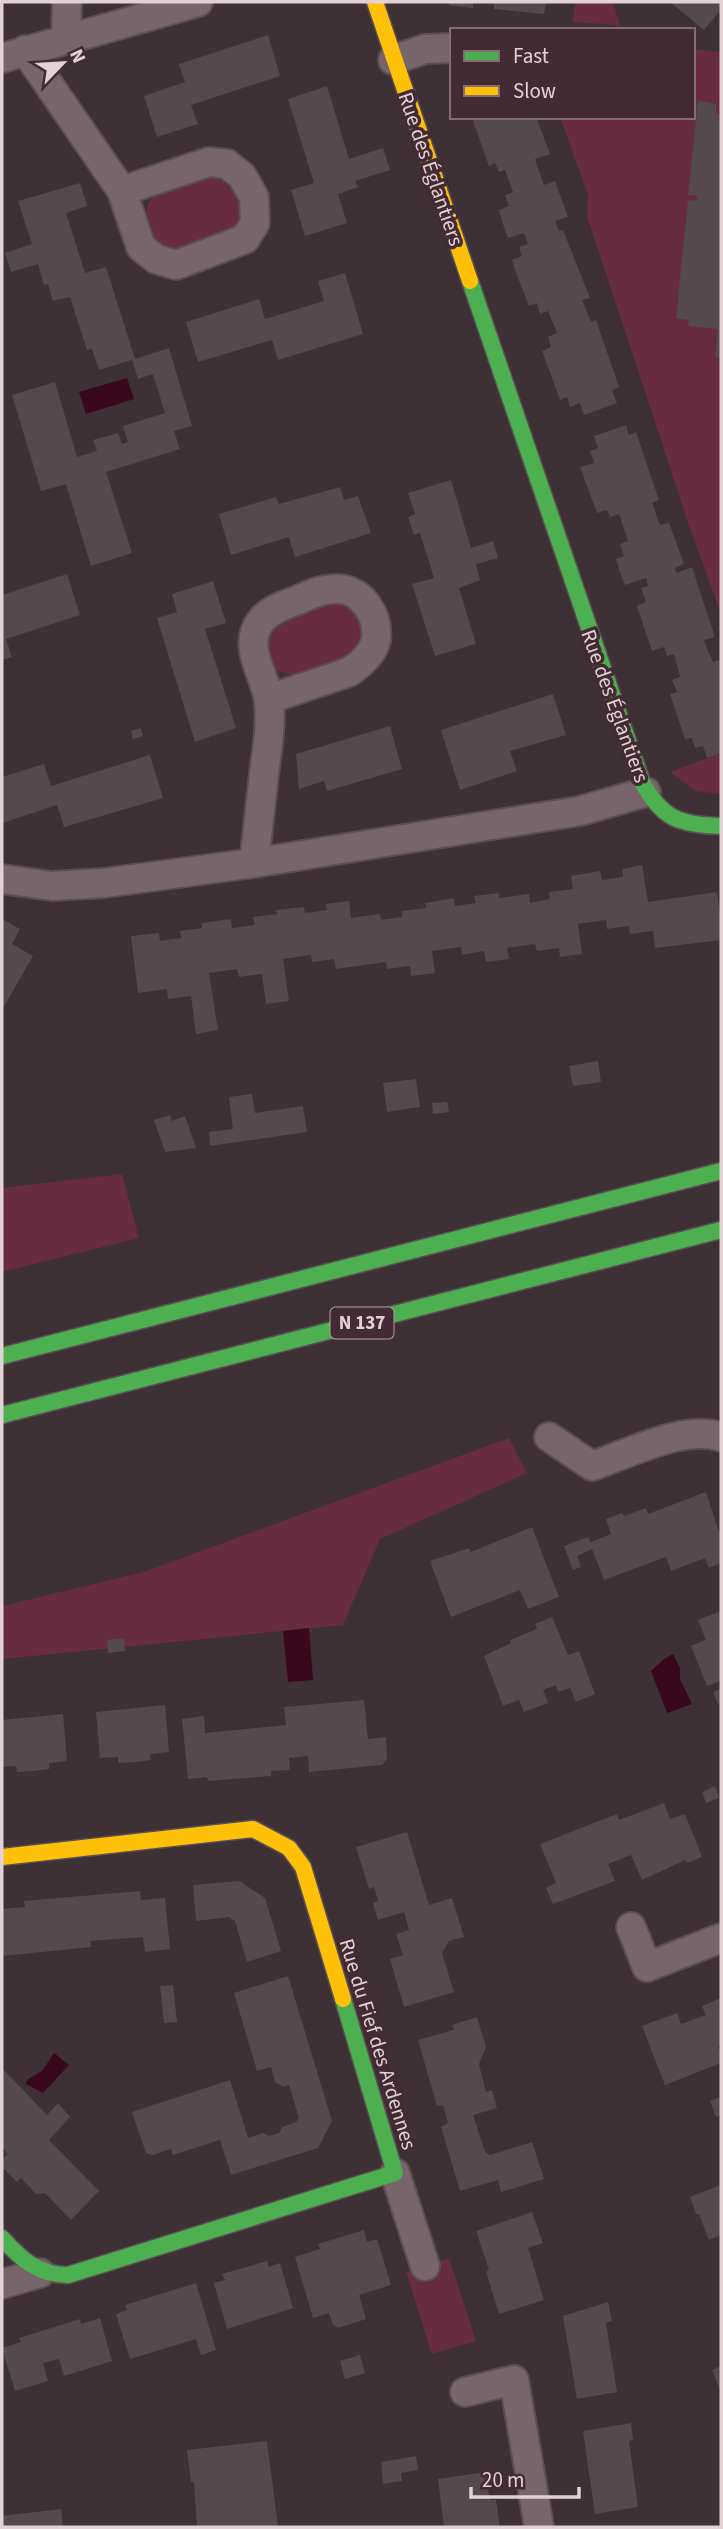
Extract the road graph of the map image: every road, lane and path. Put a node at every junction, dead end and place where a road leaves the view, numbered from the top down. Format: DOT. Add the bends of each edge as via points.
graph roads {
  1 [pos="67,2"];
  2 [pos="198,2"];
  3 [pos="375,2"];
  4 [pos="66,39"];
  5 [pos="450,48"];
  6 [pos="13,54"];
  7 [pos="393,60"];
  8 [pos="122,191"];
  9 [pos="269,699"];
  10 [pos="646,792"];
  11 [pos="721,826"];
  12 [pos="254,863"];
  13 [pos="2,880"];
  14 [pos="721,1171"];
  15 [pos="721,1230"];
  16 [pos="2,1356"];
  17 [pos="2,1415"];
  18 [pos="549,1437"];
  19 [pos="721,1437"];
  20 [pos="2,1857"];
  21 [pos="631,1927"];
  22 [pos="721,1938"];
  23 [pos="395,2173"];
  24 [pos="2,2238"];
  25 [pos="425,2266"];
  26 [pos="40,2273"];
  27 [pos="2,2284"];
  28 [pos="465,2392"];
  29 [pos="540,2527"];
  1 -- 4 [label="street"];
  2 -- 4 [label="street"];
  3 -- 7 [label="main road, Rue des Églantiers"];
  4 -- 6 [label="street"];
  5 -- 7 [label="street"];
  6 -- 8 [label="street"];
  7 -- 10 [label="main road, Rue des Églantiers"];
  8 -- 8 [label="street" via="209,162 227,164 243,176 254,197 256,223 245,239 176,265 156,260 141,247"];
  9 -- 9 [label="street" via="361,664 376,641 366,603 354,593 324,590 275,608 262,620 253,637"];
  9 -- 12 [label="street"];
  10 -- 11 [label="main road" via="673,820"];
  10 -- 12 [label="street, Rue des Églantiers" via="580,811"];
  12 -- 13 [label="street, Rue des Églantiers" via="104,883 52,886"];
  14 -- 16 [label="main road"];
  15 -- 17 [label="main road, N 137"];
  18 -- 19 [label="street" via="592,1466 680,1436 705,1433"];
  20 -- 23 [label="main road, Rue du Fief des Ardennes" via="253,1829 289,1848 303,1867"];
  21 -- 22 [label="street" via="647,1966"];
  23 -- 25 [label="street"];
  23 -- 26 [label="main road, Rue du Fief des Ardennes" via="68,2275"];
  24 -- 26 [label="main road"];
  26 -- 27 [label="street"];
  28 -- 29 [label="street" via="514,2380"];
}
